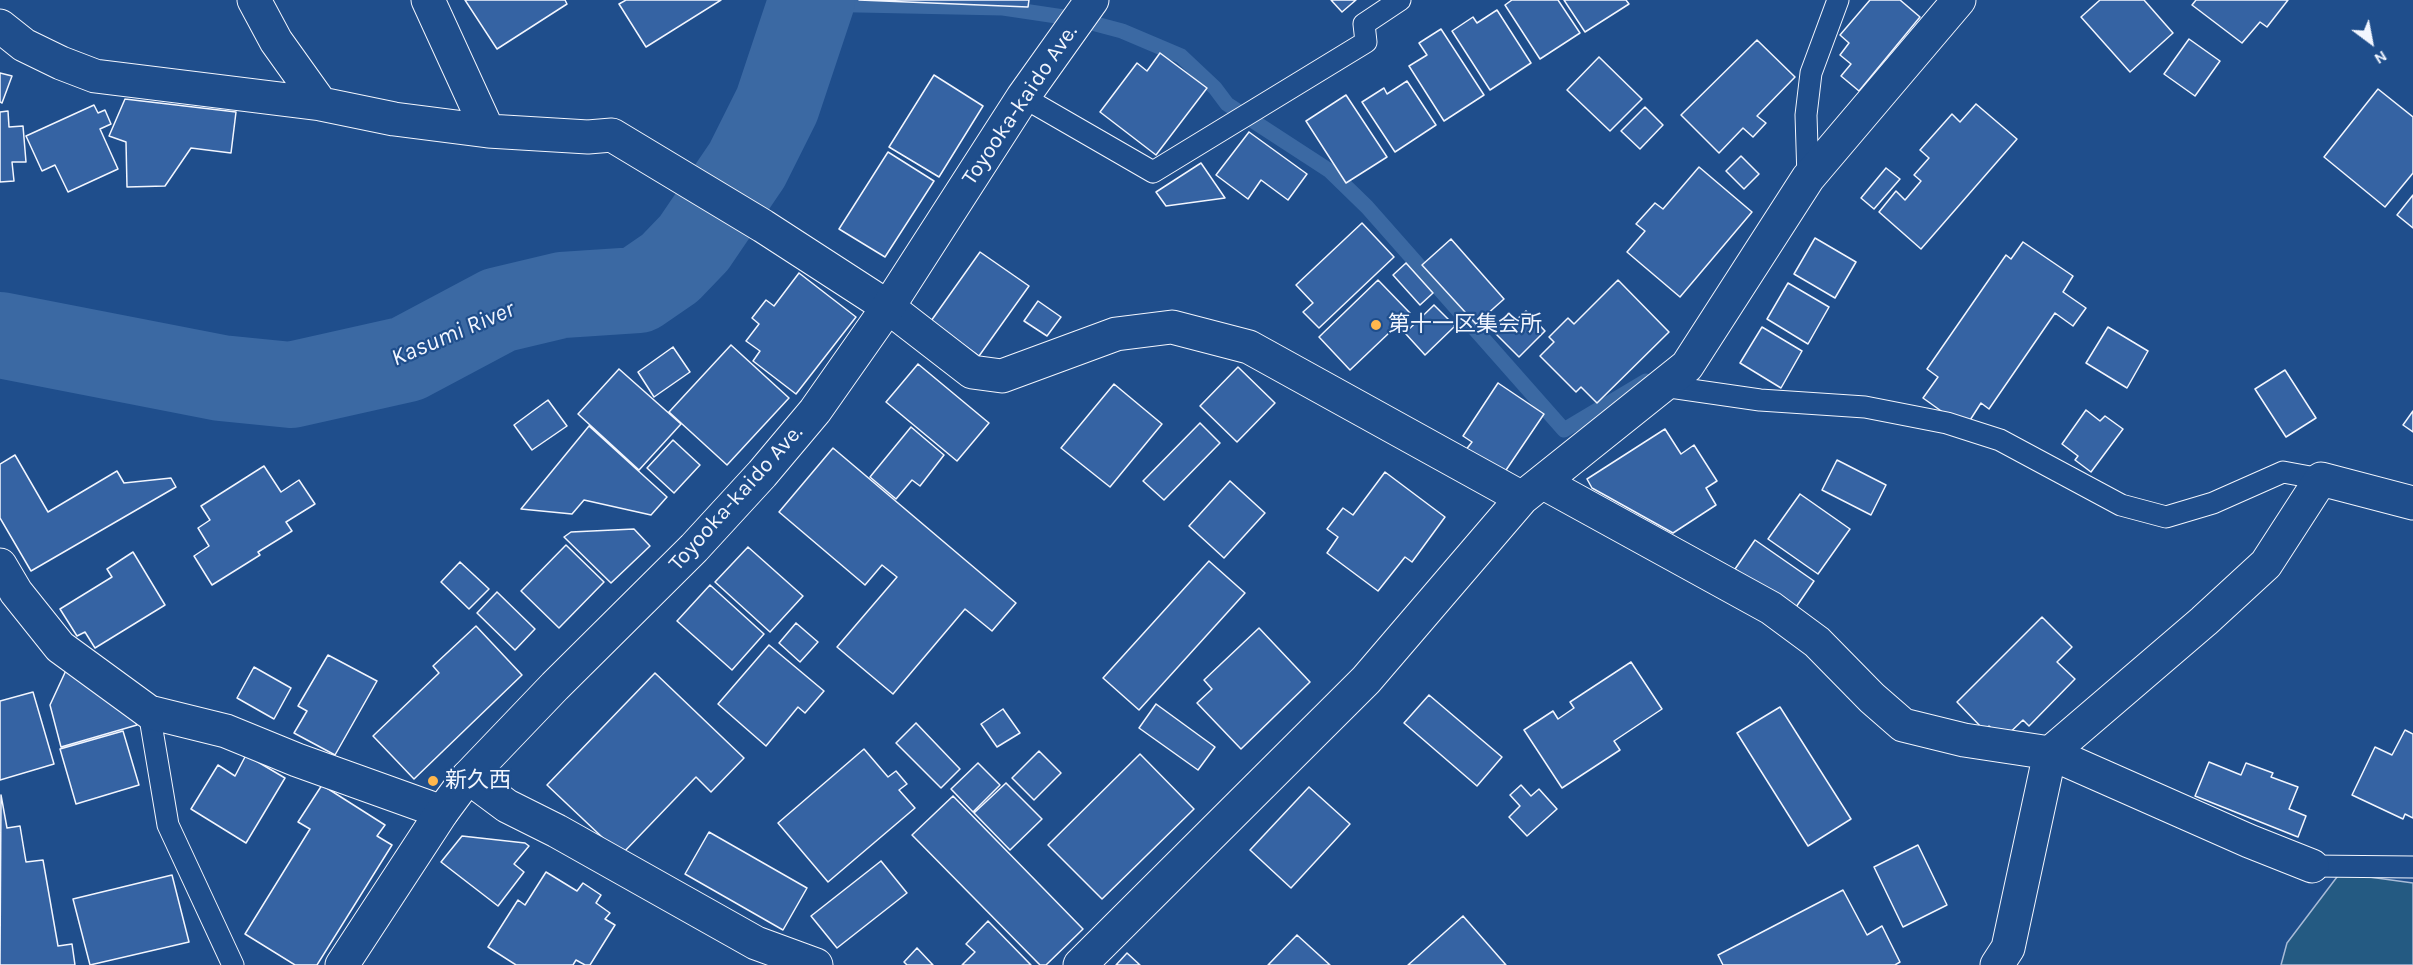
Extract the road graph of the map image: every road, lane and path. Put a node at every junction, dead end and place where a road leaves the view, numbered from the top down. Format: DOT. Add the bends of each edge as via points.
graph roads {
  1 [pos="254,0"];
  2 [pos="428,0"];
  3 [pos="1092,0"];
  4 [pos="1400,0"];
  5 [pos="1838,0"];
  6 [pos="1959,0"];
  7 [pos="0,26"];
  8 [pos="1023,97"];
  9 [pos="321,104"];
  10 [pos="488,131"];
  11 [pos="1808,178"];
  12 [pos="888,307"];
  13 [pos="1663,386"];
  14 [pos="2321,479"];
  15 [pos="1532,490"];
  16 [pos="2413,503"];
  17 [pos="5,584"];
  18 [pos="149,712"];
  19 [pos="2050,753"];
  20 [pos="468,777"];
  21 [pos="442,812"];
  22 [pos="2312,866"];
  23 [pos="2413,867"];
  24 [pos="233,965"];
  25 [pos="342,965"];
  26 [pos="816,965"];
  27 [pos="1080,965"];
  28 [pos="1997,965"];
  1 -- 9 [label="street" via="276,41"];
  2 -- 10 [label="street"];
  3 -- 8 [label="street, Toyooka-kaido Ave."];
  4 -- 8 [label="lane" via="1364,24 1366,42 1153,172"];
  5 -- 11 [label="lane" via="1811,74 1806,115"];
  6 -- 11 [label="street"];
  7 -- 9 [label="street" via="24,45 95,76"];
  8 -- 12 [label="street, Toyooka-kaido Ave."];
  9 -- 10 [label="street" via="394,119"];
  10 -- 12 [label="street" via="612,135"];
  11 -- 13 [label="street" via="1687,366"];
  12 -- 15 [label="street" via="972,372 1002,376 1116,334 1172,327 1249,347"];
  12 -- 20 [label="street, Toyooka-kaido Ave." via="815,411 762,474"];
  13 -- 14 [label="lane" via="1760,400 1865,407 1947,423 2000,440 2121,505 2166,517 2213,503 2283,472"];
  13 -- 15 [label="street"];
  14 -- 16 [label="street"];
  14 -- 19 [label="street" via="2266,564"];
  15 -- 19 [label="street" via="1772,608 1817,642 1903,725 1964,740"];
  15 -- 27 [label="street" via="1366,680"];
  17 -- 18 [label="street" via="60,647"];
  18 -- 21 [label="street" via="226,731"];
  18 -- 24 [label="lane" via="168,825"];
  19 -- 22 [label="street"];
  19 -- 28 [label="street" via="2008,948"];
  20 -- 21 [label="street, Toyooka-kaido Ave."];
  20 -- 26 [label="street" via="507,806 756,943"];
  21 -- 25 [label="street, Toyooka-kaido Ave."];
  22 -- 23 [label="lane"];
}
